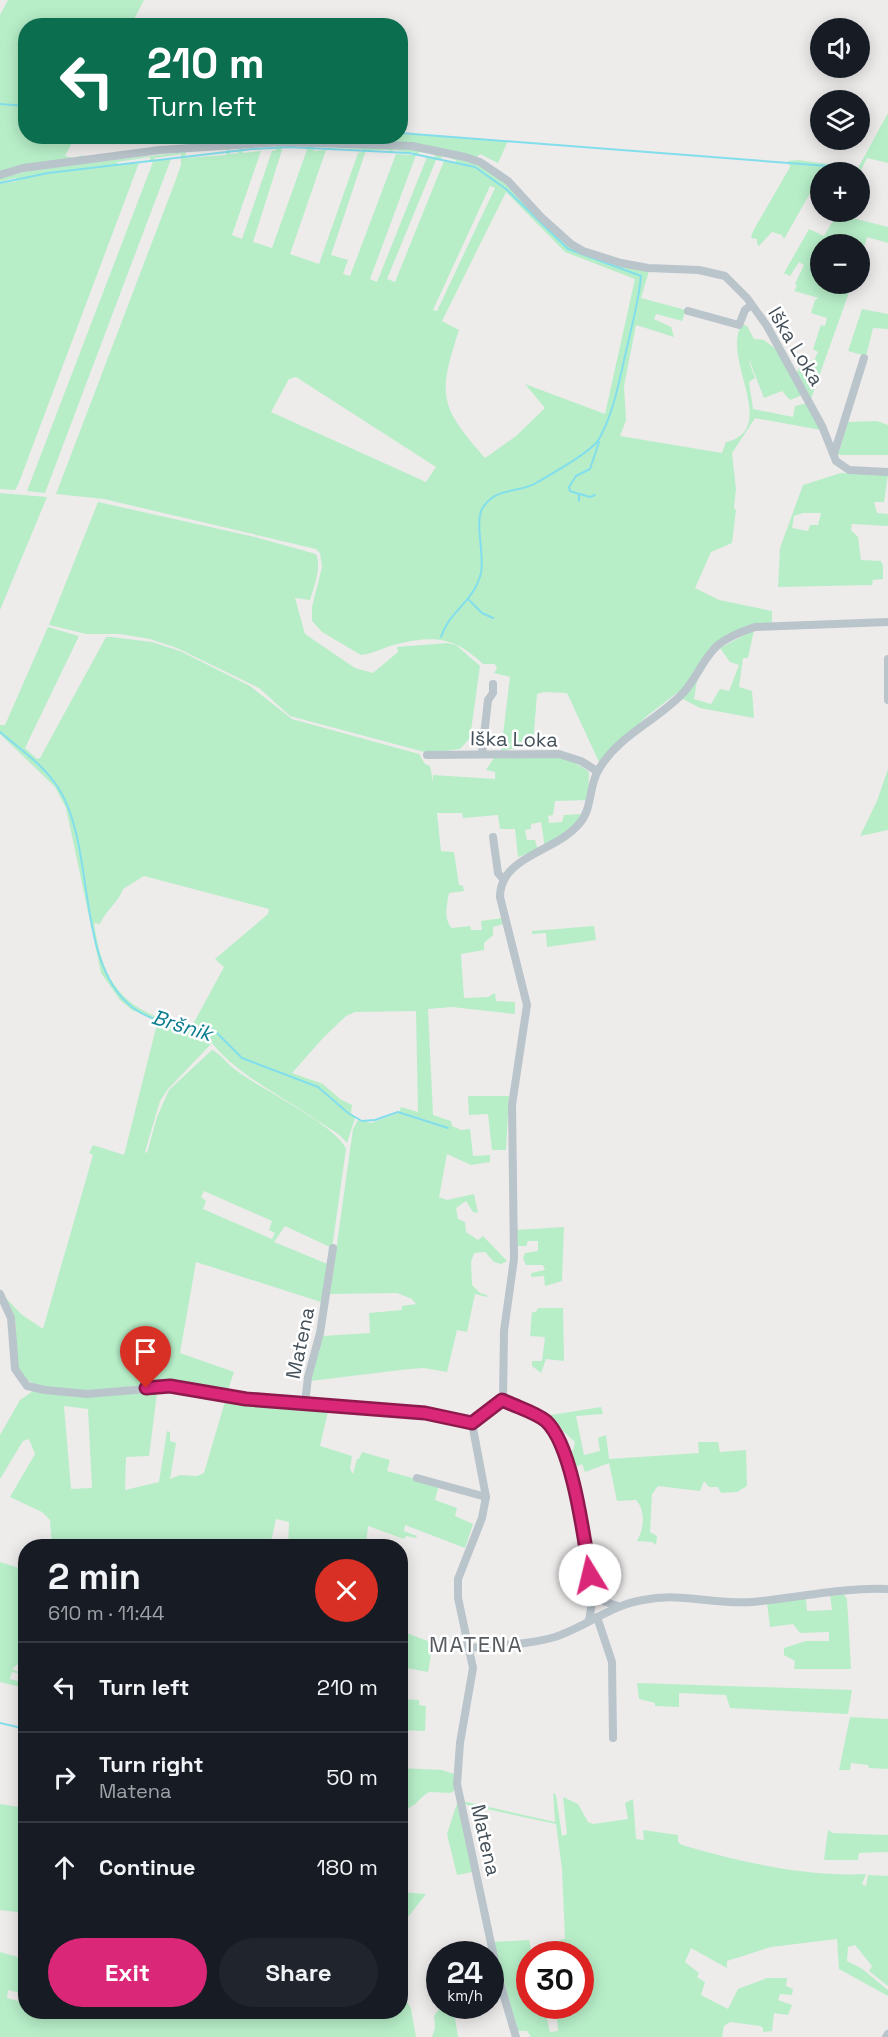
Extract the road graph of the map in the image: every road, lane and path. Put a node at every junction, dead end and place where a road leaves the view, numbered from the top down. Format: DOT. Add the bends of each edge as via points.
graph roads {
  1 [pos="254,144"];
  2 [pos="346,144"];
  3 [pos="0,175"];
  4 [pos="752,304"];
  5 [pos="688,311"];
  6 [pos="864,358"];
  7 [pos="834,454"];
  8 [pos="888,472"];
  9 [pos="888,622"];
  10 [pos="888,659"];
  11 [pos="493,684"];
  12 [pos="888,700"];
  13 [pos="482,754"];
  14 [pos="427,755"];
  15 [pos="597,771"];
  16 [pos="494,837"];
  17 [pos="503,879"];
  18 [pos="333,1248"];
  19 [pos="0,1294"];
  20 [pos="502,1400"];
  21 [pos="305,1404"];
  22 [pos="472,1423"];
  23 [pos="417,1478"];
  24 [pos="486,1497"];
  25 [pos="888,1589"];
  26 [pos="593,1598"];
  27 [pos="618,1606"];
  28 [pos="593,1618"];
  29 [pos="469,1648"];
  30 [pos="613,1738"];
  31 [pos="516,2037"];
  1 -- 3 [label="street, Iška Loka" via="132,153 23,168"];
  2 -- 4 [label="street, Iška Loka" via="412,146 480,162 508,181 571,244 597,257 648,268 716,273 725,276"];
  4 -- 5 [label="street" via="739,325"];
  4 -- 7 [label="street, Iška Loka" via="807,398"];
  6 -- 7 [label="street"];
  7 -- 8 [label="street, Iška Loka" via="836,461 849,470"];
  9 -- 15 [label="street" via="774,625 742,631 718,645 684,693 636,729"];
  10 -- 12 [label="street"];
  11 -- 13 [label="street"];
  13 -- 14 [label="street, Iška Loka"];
  13 -- 15 [label="street, Iška Loka" via="559,754"];
  15 -- 17 [label="street" via="581,823 562,841 519,862"];
  16 -- 17 [label="street" via="498,873"];
  17 -- 20 [label="street" via="500,897 527,1005 512,1104 514,1259 504,1331"];
  18 -- 21 [label="street, Matena"];
  19 -- 21 [label="street" via="11,1318 15,1369 27,1386 87,1394 170,1386"];
  20 -- 22 [label="street"];
  20 -- 26 [label="street" via="545,1421 560,1448 574,1482"];
  21 -- 22 [label="street, Matena" via="425,1413"];
  22 -- 24 [label="street, Matena"];
  23 -- 24 [label="street"];
  24 -- 29 [label="street, Matena" via="458,1580"];
  25 -- 27 [label="street" via="848,1589 729,1603 668,1596"];
  26 -- 27 [label="street"];
  26 -- 28 [label="street"];
  27 -- 28 [label="street"];
  28 -- 29 [label="street" via="536,1641"];
  28 -- 30 [label="street" via="612,1662"];
  29 -- 31 [label="street, Matena" via="471,1687 459,1752 459,1797 498,1976"];
}
